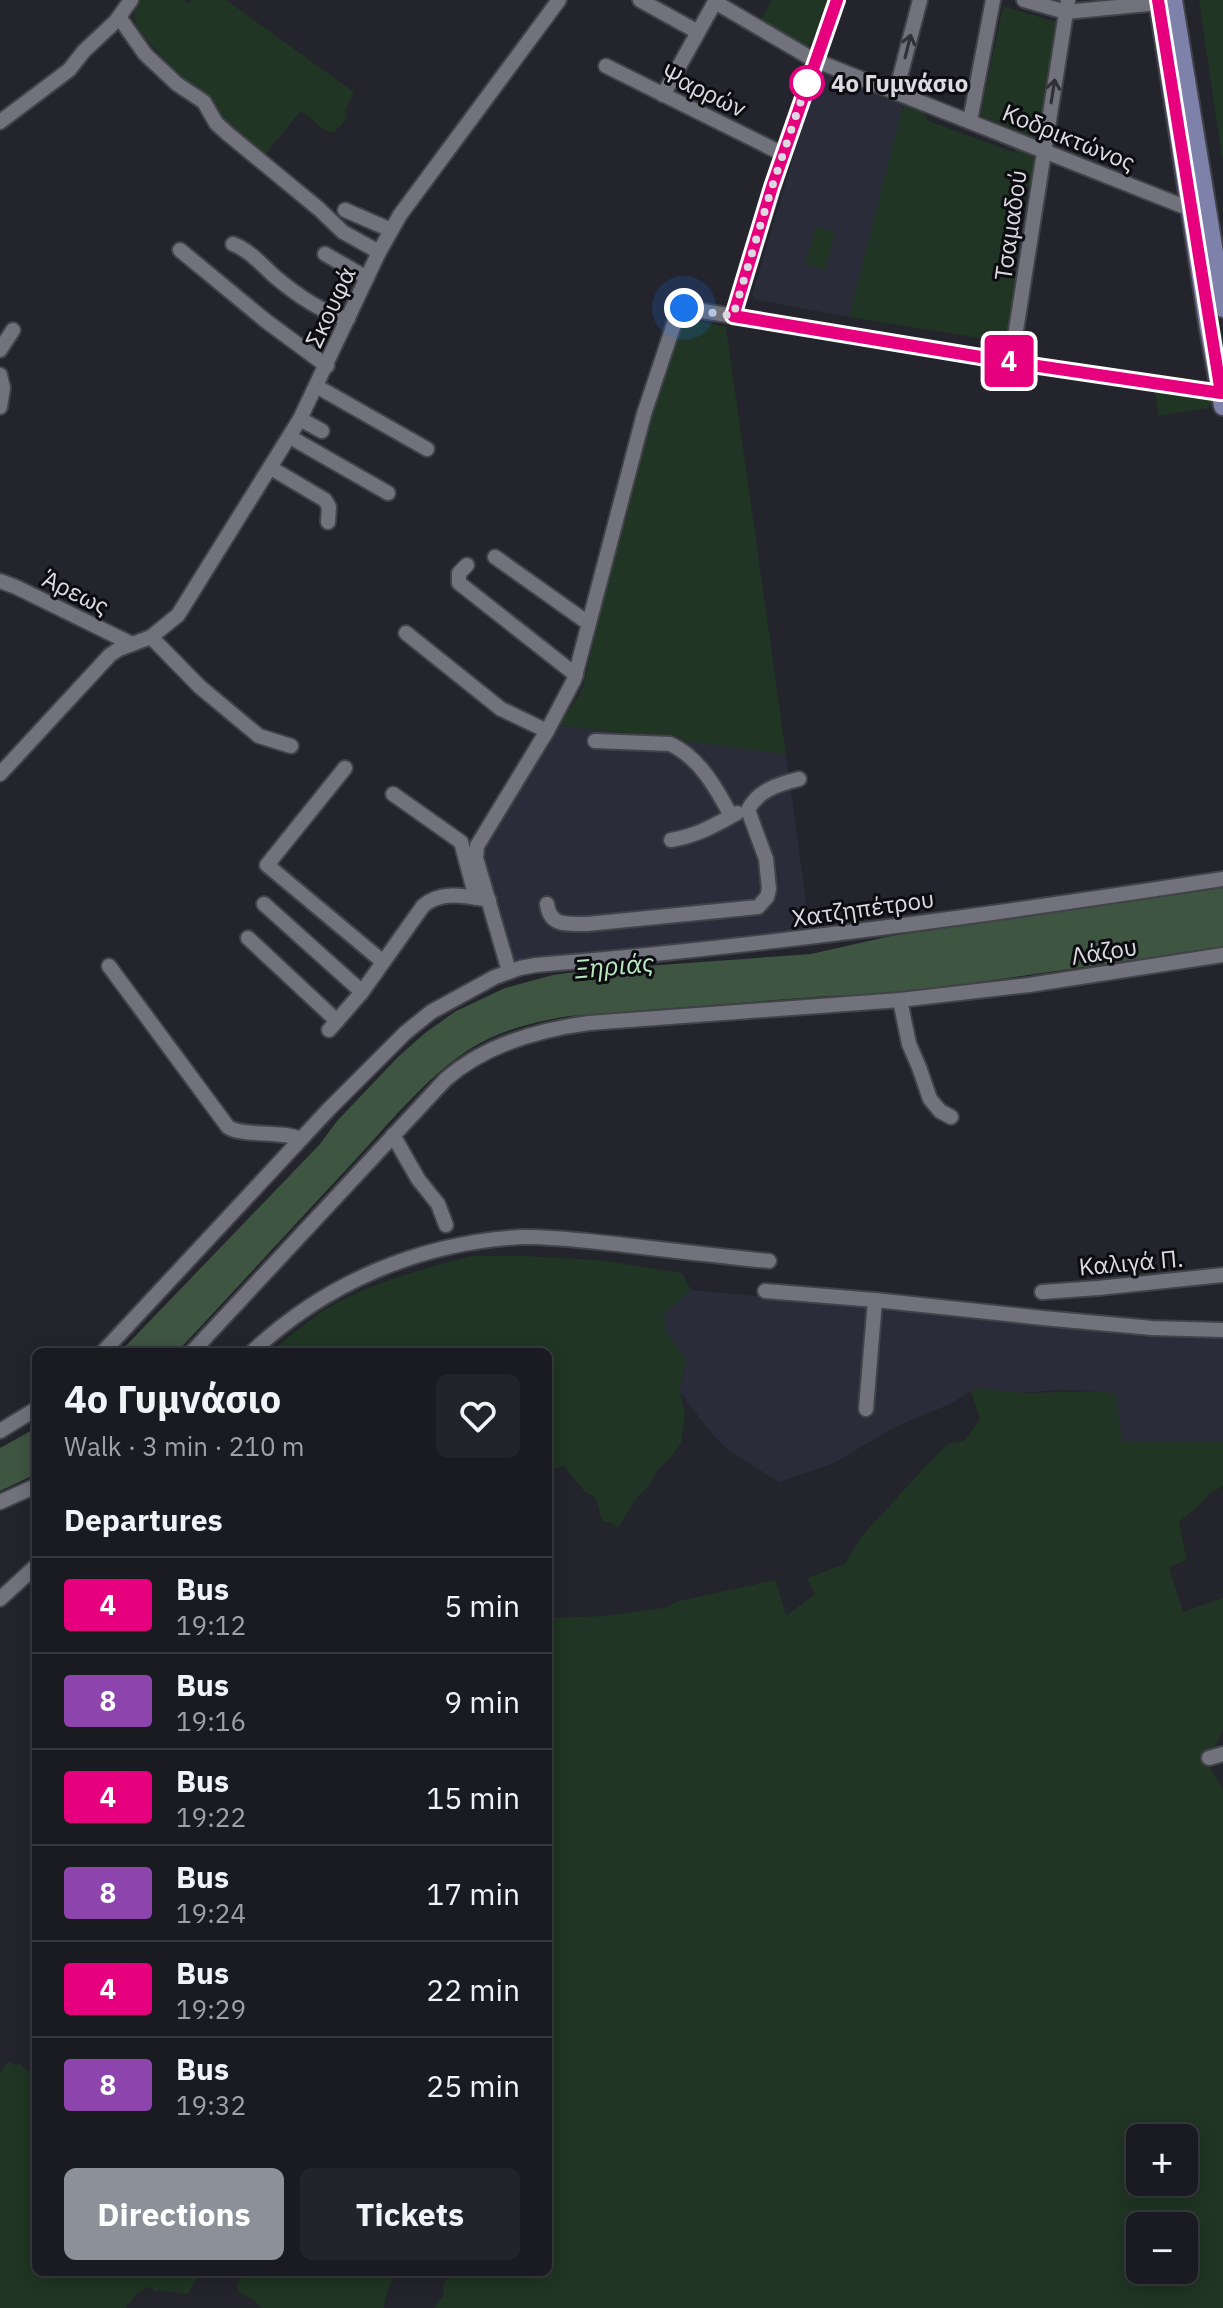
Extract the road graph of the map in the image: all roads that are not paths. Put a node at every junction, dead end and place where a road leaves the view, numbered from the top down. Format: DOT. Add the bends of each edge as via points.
graph roads {
  1 [pos="131,0"];
  2 [pos="559,0"];
  3 [pos="640,0"];
  4 [pos="837,0"];
  5 [pos="920,0"];
  6 [pos="993,0"];
  7 [pos="1024,0"];
  8 [pos="715,1"];
  9 [pos="1163,1"];
  10 [pos="1067,6"];
  11 [pos="119,17"];
  12 [pos="698,32"];
  13 [pos="814,60"];
  14 [pos="606,66"];
  15 [pos="896,92"];
  16 [pos="663,95"];
  17 [pos="970,121"];
  18 [pos="0,122"];
  19 [pos="1043,150"];
  20 [pos="783,154"];
  21 [pos="1190,209"];
  22 [pos="345,210"];
  23 [pos="391,230"];
  24 [pos="233,244"];
  25 [pos="180,250"];
  26 [pos="379,252"];
  27 [pos="325,254"];
  28 [pos="367,278"];
  29 [pos="1223,308"];
  30 [pos="348,319"];
  31 [pos="13,330"];
  32 [pos="0,350"];
  33 [pos="1011,362"];
  34 [pos="327,366"];
  35 [pos="0,375"];
  36 [pos="316,386"];
  37 [pos="1223,406"];
  38 [pos="0,407"];
  39 [pos="300,419"];
  40 [pos="322,431"];
  41 [pos="290,437"];
  42 [pos="427,449"];
  43 [pos="271,468"];
  44 [pos="388,493"];
  45 [pos="328,522"];
  46 [pos="495,557"];
  47 [pos="467,565"];
  48 [pos="0,581"];
  49 [pos="588,623"];
  50 [pos="406,633"];
  51 [pos="151,637"];
  52 [pos="132,644"];
  53 [pos="576,675"];
  54 [pos="547,731"];
  55 [pos="595,741"];
  56 [pos="291,746"];
  57 [pos="345,768"];
  58 [pos="0,774"];
  59 [pos="799,779"];
  60 [pos="393,794"];
  61 [pos="749,806"];
  62 [pos="731,816"];
  63 [pos="671,840"];
  64 [pos="1223,879"];
  65 [pos="482,899"];
  66 [pos="264,904"];
  67 [pos="547,904"];
  68 [pos="248,938"];
  69 [pos="1223,955"];
  70 [pos="382,961"];
  71 [pos="109,966"];
  72 [pos="509,971"];
  73 [pos="362,992"];
  74 [pos="900,1000"];
  75 [pos="951,1117"];
  76 [pos="393,1135"];
  77 [pos="301,1139"];
  78 [pos="446,1225"];
  79 [pos="769,1261"];
  80 [pos="1223,1275"];
  81 [pos="765,1291"];
  82 [pos="1042,1292"];
  83 [pos="875,1300"];
  84 [pos="1223,1330"];
  85 [pos="107,1348"];
  86 [pos="196,1348"];
  87 [pos="256,1348"];
  88 [pos="866,1409"];
  89 [pos="32,1411"];
  90 [pos="0,1431"];
  91 [pos="32,1488"];
  92 [pos="0,1502"];
  93 [pos="32,1570"];
  94 [pos="0,1599"];
  1 -- 11 [label="street"];
  2 -- 23 [label="street, Σκουφά"];
  3 -- 12 [label="street"];
  4 -- 13 [label="street"];
  15 -- 5 [label="street, one-way"];
  6 -- 17 [label="street"];
  7 -- 10 [label="street"];
  8 -- 12 [label="street"];
  8 -- 13 [label="street, Κοδρικτώνος"];
  9 -- 10 [label="street"];
  9 -- 21 [label="main road"];
  9 -- 29 [label="main road"];
  19 -- 10 [label="street, Τσαμαδού, one-way"];
  11 -- 18 [label="street" via="69,70"];
  11 -- 26 [label="street" via="145,54 204,102 222,129 343,232"];
  12 -- 16 [label="street"];
  13 -- 15 [label="street, Κοδρικτώνος"];
  13 -- 20 [label="street"];
  14 -- 16 [label="street, Ψαρρών"];
  15 -- 17 [label="street, Κοδρικτώνος"];
  16 -- 20 [label="street, Ψαρρών"];
  17 -- 19 [label="street, Κοδρικτώνος"];
  19 -- 21 [label="street, Κοδρικτώνος"];
  19 -- 33 [label="street, Τσαμαδού"];
  20 -- 49 [label="street" via="733,316 688,308 678,312 644,414"];
  21 -- 37 [label="main road"];
  22 -- 23 [label="street"];
  23 -- 26 [label="street, Σκουφά"];
  24 -- 30 [label="street" via="318,308"];
  25 -- 34 [label="street"];
  26 -- 28 [label="street, Σκουφά"];
  27 -- 28 [label="street"];
  28 -- 30 [label="street, Σκουφά"];
  30 -- 34 [label="street, Σκουφά"];
  31 -- 32 [label="street"];
  34 -- 36 [label="street, Σκουφά"];
  35 -- 38 [label="street"];
  36 -- 39 [label="street, Σκουφά"];
  36 -- 42 [label="street"];
  39 -- 40 [label="street"];
  39 -- 41 [label="street, Σκουφά"];
  41 -- 43 [label="street, Σκουφά"];
  41 -- 44 [label="street"];
  43 -- 45 [label="street" via="325,500"];
  43 -- 51 [label="street, Σκουφά" via="178,615"];
  46 -- 49 [label="street"];
  47 -- 53 [label="street" via="459,573 459,583"];
  48 -- 52 [label="street, Άρεως"];
  49 -- 53 [label="street"];
  50 -- 54 [label="street" via="501,709"];
  51 -- 52 [label="street"];
  51 -- 56 [label="street" via="255,733"];
  52 -- 58 [label="street" via="100,664"];
  53 -- 54 [label="street"];
  54 -- 65 [label="street" via="477,846"];
  55 -- 62 [label="street" via="681,749 718,791"];
  57 -- 70 [label="street" via="267,865"];
  59 -- 61 [label="street" via="775,785"];
  60 -- 65 [label="street" via="461,842"];
  61 -- 62 [label="street"];
  61 -- 67 [label="street" via="767,868 767,897 758,907 587,924 554,921"];
  62 -- 63 [label="street" via="707,831"];
  64 -- 72 [label="street, Χατζηπέτρου" via="822,936"];
  65 -- 70 [label="street" via="431,899"];
  65 -- 72 [label="street"];
  66 -- 73 [label="street"];
  68 -- 73 [label="street" via="333,1025"];
  69 -- 74 [label="street, Λάζου"];
  70 -- 73 [label="street"];
  71 -- 77 [label="street" via="228,1127"];
  72 -- 77 [label="street, Χατζηπέτρου" via="417,1023"];
  74 -- 75 [label="street" via="909,1044 930,1099"];
  74 -- 76 [label="street, Λάζου" via="552,1029 470,1061"];
  76 -- 78 [label="street"];
  76 -- 86 [label="street, Λάζου"];
  77 -- 85 [label="street, Χατζηπέτρου"];
  79 -- 87 [label="street" via="567,1239 522,1237 454,1246 395,1262 328,1293"];
  80 -- 82 [label="street, Καλιγά Π."];
  81 -- 83 [label="street"];
  83 -- 84 [label="street" via="1152,1328"];
  83 -- 88 [label="street"];
  89 -- 90 [label="street"];
  91 -- 92 [label="street"];
  93 -- 94 [label="street"];
}
